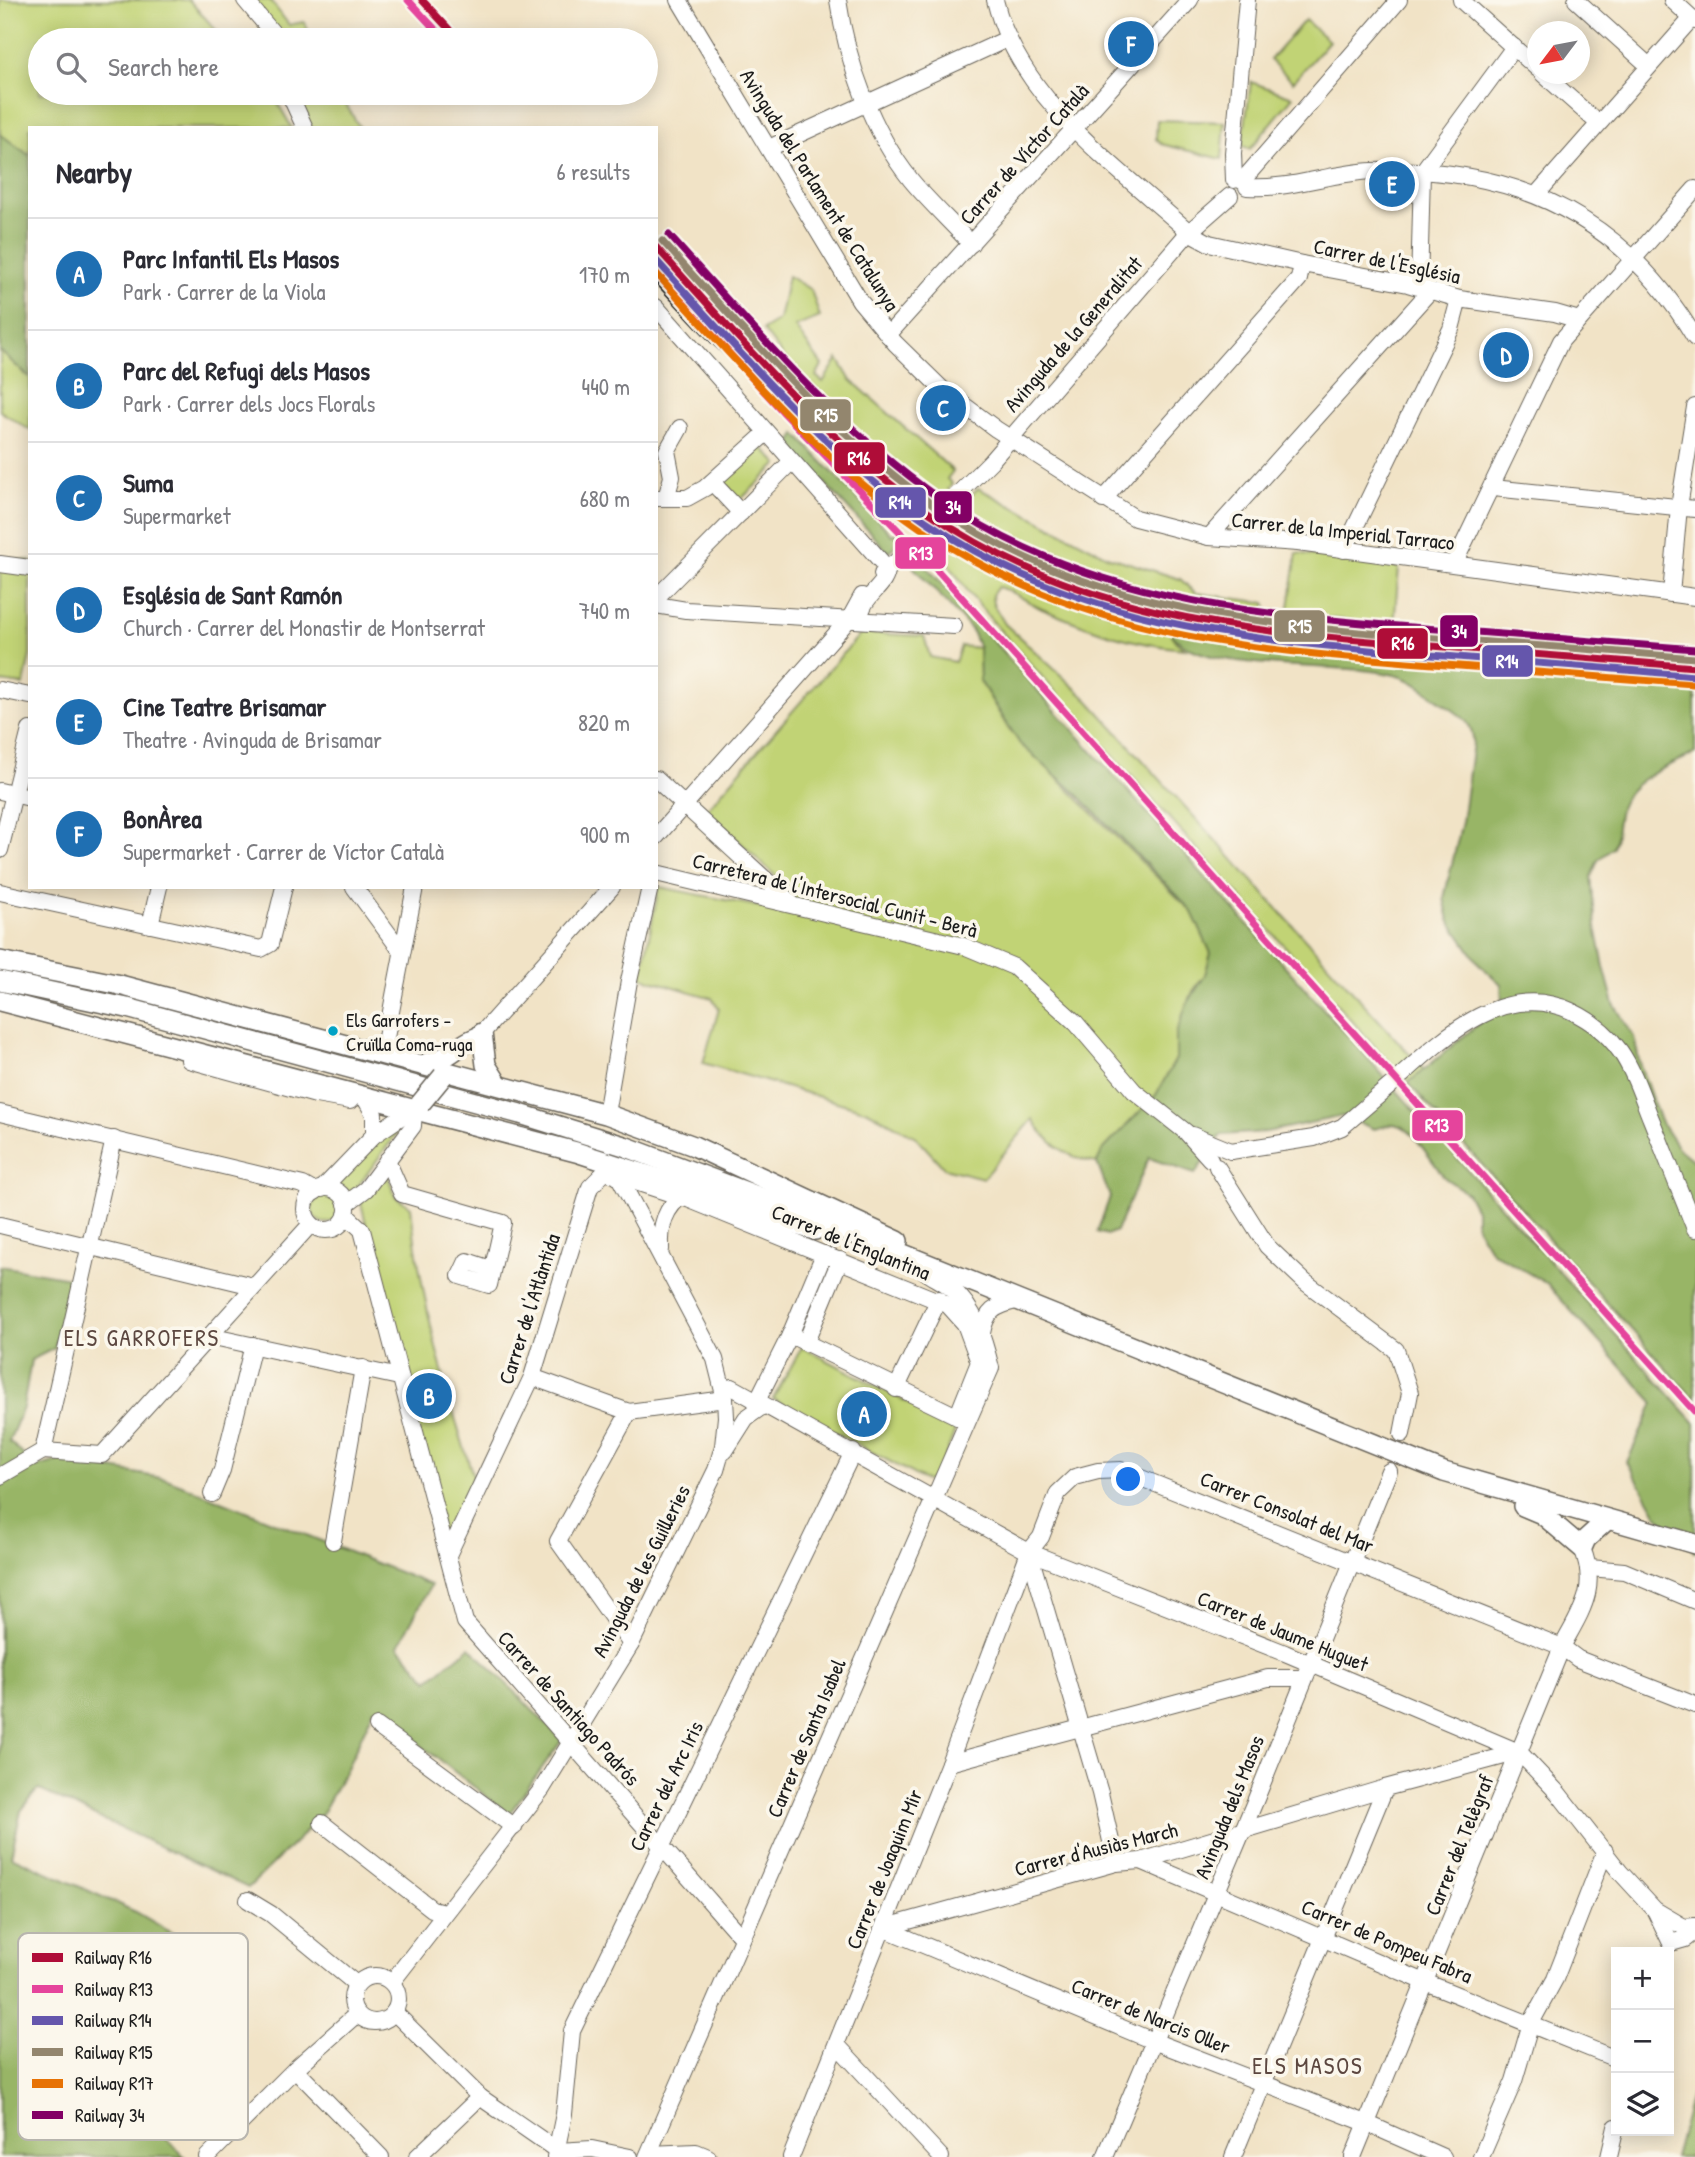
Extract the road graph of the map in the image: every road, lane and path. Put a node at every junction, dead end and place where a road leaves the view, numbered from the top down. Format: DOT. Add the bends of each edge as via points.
graph roads {
  1 [pos="244,0"];
  2 [pos="679,0"];
  3 [pos="838,0"];
  4 [pos="995,0"];
  5 [pos="1190,0"];
  6 [pos="1247,0"];
  7 [pos="1399,0"];
  8 [pos="1461,0"];
  9 [pos="1576,0"];
  10 [pos="1672,0"];
  11 [pos="1693,20"];
  12 [pos="268,28"];
  13 [pos="1007,39"];
  14 [pos="1514,47"];
  15 [pos="1527,59"];
  16 [pos="1648,65"];
  17 [pos="1554,84"];
  18 [pos="867,104"];
  19 [pos="294,105"];
  20 [pos="1598,124"];
  21 [pos="303,126"];
  22 [pos="1075,128"];
  23 [pos="769,148"];
  24 [pos="1422,172"];
  25 [pos="1241,182"];
  26 [pos="1695,190"];
  27 [pos="1537,194"];
  28 [pos="1189,232"];
  29 [pos="971,243"];
  30 [pos="1634,259"];
  31 [pos="1302,264"];
  32 [pos="1425,289"];
  33 [pos="1459,299"];
  34 [pos="658,309"];
  35 [pos="1579,320"];
  36 [pos="888,335"];
  37 [pos="1695,338"];
  38 [pos="1695,407"];
  39 [pos="680,428"];
  40 [pos="766,433"];
  41 [pos="1011,437"];
  42 [pos="662,451"];
  43 [pos="791,462"];
  44 [pos="672,477"];
  45 [pos="712,482"];
  46 [pos="1493,488"];
  47 [pos="661,498"];
  48 [pos="687,498"];
  49 [pos="1103,500"];
  50 [pos="950,502"];
  51 [pos="1687,508"];
  52 [pos="741,513"];
  53 [pos="1209,537"];
  54 [pos="1344,550"];
  55 [pos="0,564"];
  56 [pos="1454,565"];
  57 [pos="28,568"];
  58 [pos="887,568"];
  59 [pos="1671,594"];
  60 [pos="658,596"];
  61 [pos="1695,597"];
  62 [pos="658,606"];
  63 [pos="856,614"];
  64 [pos="954,626"];
  65 [pos="0,690"];
  66 [pos="28,696"];
  67 [pos="28,735"];
  68 [pos="658,781"];
  69 [pos="7,792"];
  70 [pos="28,797"];
  71 [pos="684,806"];
  72 [pos="658,835"];
  73 [pos="0,850"];
  74 [pos="748,866"];
  75 [pos="658,873"];
  76 [pos="159,889"];
  77 [pos="284,889"];
  78 [pos="356,889"];
  79 [pos="415,889"];
  80 [pos="610,889"];
  81 [pos="650,889"];
  82 [pos="0,892"];
  83 [pos="753,896"];
  84 [pos="797,907"];
  85 [pos="150,925"];
  86 [pos="402,952"];
  87 [pos="0,961"];
  88 [pos="0,981"];
  89 [pos="0,1001"];
  90 [pos="0,1010"];
  91 [pos="480,1035"];
  92 [pos="383,1053"];
  93 [pos="421,1064"];
  94 [pos="446,1073"];
  95 [pos="498,1084"];
  96 [pos="367,1100"];
  97 [pos="417,1106"];
  98 [pos="0,1112"];
  99 [pos="606,1114"];
  100 [pos="374,1135"];
  101 [pos="114,1139"];
  102 [pos="576,1153"];
  103 [pos="1220,1158"];
  104 [pos="387,1160"];
  105 [pos="610,1170"];
  106 [pos="590,1187"];
  107 [pos="318,1190"];
  108 [pos="685,1194"];
  109 [pos="346,1210"];
  110 [pos="0,1224"];
  111 [pos="311,1224"];
  112 [pos="1695,1229"];
  113 [pos="840,1231"];
  114 [pos="92,1245"];
  115 [pos="661,1252"];
  116 [pos="824,1254"];
  117 [pos="840,1260"];
  118 [pos="923,1263"];
  119 [pos="491,1269"];
  120 [pos="253,1286"];
  121 [pos="939,1299"];
  122 [pos="1016,1301"];
  123 [pos="982,1333"];
  124 [pos="790,1335"];
  125 [pos="209,1336"];
  126 [pos="806,1342"];
  127 [pos="253,1345"];
  128 [pos="363,1368"];
  129 [pos="399,1377"];
  130 [pos="532,1377"];
  131 [pos="765,1382"];
  132 [pos="896,1389"];
  133 [pos="726,1392"];
  134 [pos="760,1404"];
  135 [pos="629,1412"];
  136 [pos="962,1419"];
  137 [pos="1402,1434"];
  138 [pos="43,1451"];
  139 [pos="853,1452"];
  140 [pos="721,1453"];
  141 [pos="1389,1471"];
  142 [pos="0,1476"];
  143 [pos="1499,1490"];
  144 [pos="212,1494"];
  145 [pos="933,1498"];
  146 [pos="1606,1520"];
  147 [pos="333,1541"];
  148 [pos="1695,1544"];
  149 [pos="1582,1548"];
  150 [pos="1030,1552"];
  151 [pos="448,1555"];
  152 [pos="1352,1562"];
  153 [pos="1590,1568"];
  154 [pos="1042,1595"];
  155 [pos="1013,1596"];
  156 [pos="1695,1601"];
  157 [pos="631,1644"];
  158 [pos="1562,1647"];
  159 [pos="1285,1653"];
  160 [pos="1307,1671"];
  161 [pos="1268,1678"];
  162 [pos="1695,1705"];
  163 [pos="377,1726"];
  164 [pos="1082,1729"];
  165 [pos="569,1742"];
  166 [pos="1519,1752"];
  167 [pos="949,1763"];
  168 [pos="1385,1788"];
  169 [pos="322,1823"];
  170 [pos="514,1826"];
  171 [pos="1242,1833"];
  172 [pos="661,1843"];
  173 [pos="1605,1851"];
  174 [pos="1141,1861"];
  175 [pos="1116,1863"];
  176 [pos="1217,1892"];
  177 [pos="248,1900"];
  178 [pos="1655,1910"];
  179 [pos="444,1912"];
  180 [pos="1695,1926"];
  181 [pos="883,1928"];
  182 [pos="1695,1931"];
  183 [pos="743,1938"];
  184 [pos="1323,1938"];
  185 [pos="1669,1947"];
  186 [pos="1671,1947"];
  187 [pos="392,1982"];
  188 [pos="1425,1982"];
  189 [pos="356,1984"];
  190 [pos="394,2012"];
  191 [pos="357,2014"];
  192 [pos="1531,2023"];
  193 [pos="1153,2041"];
  194 [pos="837,2045"];
  195 [pos="1611,2057"];
  196 [pos="295,2070"];
  197 [pos="1263,2083"];
  198 [pos="480,2096"];
  199 [pos="248,2116"];
  200 [pos="1366,2123"];
  201 [pos="1614,2136"];
  202 [pos="224,2140"];
  203 [pos="559,2155"];
  204 [pos="649,2156"];
  205 [pos="207,2157"];
  206 [pos="381,2157"];
  207 [pos="418,2157"];
  208 [pos="630,2157"];
  209 [pos="708,2157"];
  210 [pos="791,2157"];
  211 [pos="941,2157"];
  212 [pos="1105,2157"];
  213 [pos="1233,2157"];
  214 [pos="1353,2157"];
  215 [pos="1444,2157"];
  216 [pos="1482,2157"];
  217 [pos="1609,2157"];
  1 -- 12 [label="street"];
  2 -- 23 [label="street, Avinguda del Parlament de Catalunya"];
  3 -- 18 [label="street" via="848,51"];
  4 -- 13 [label="street, Carrer de l'Església"];
  5 -- 22 [label="street, Carrer de Víctor Català"];
  6 -- 25 [label="street"];
  7 -- 25 [label="street"];
  8 -- 14 [label="street"];
  9 -- 16 [label="street"];
  10 -- 11 [label="street"];
  11 -- 16 [label="street"];
  13 -- 18 [label="street"];
  13 -- 22 [label="street, Carrer de l'Església" via="1038,89"];
  14 -- 15 [label="street"];
  14 -- 24 [label="street"];
  16 -- 20 [label="street"];
  17 -- 20 [label="street"];
  18 -- 23 [label="street"];
  18 -- 29 [label="street" via="911,180"];
  19 -- 21 [label="street"];
  20 -- 27 [label="street"];
  22 -- 28 [label="street, Carrer de l'Església"];
  22 -- 29 [label="street, Carrer de Víctor Català"];
  23 -- 36 [label="street, Avinguda del Parlament de Catalunya" via="860,301"];
  24 -- 25 [label="street" via="1335,174 1286,187"];
  24 -- 27 [label="street" via="1494,180"];
  24 -- 32 [label="street"];
  25 -- 28 [label="street, Avinguda de la Generalitat" via="1228,186 1230,196"];
  26 -- 30 [label="street"];
  27 -- 30 [label="street" via="1596,228"];
  28 -- 31 [label="street, Carrer de l'Església" via="1209,243"];
  28 -- 41 [label="street, Avinguda de la Generalitat"];
  29 -- 36 [label="street, Carrer de Víctor Català"];
  30 -- 35 [label="street"];
  30 -- 37 [label="street" via="1677,308"];
  31 -- 32 [label="street, Carrer de l'Església"];
  31 -- 49 [label="street" via="1299,279"];
  32 -- 33 [label="street, Carrer de l'Església"];
  32 -- 53 [label="street"];
  33 -- 35 [label="street, Carrer de l'Església"];
  33 -- 54 [label="street" via="1451,328"];
  34 -- 40 [label="street"];
  35 -- 46 [label="street" via="1560,341"];
  36 -- 41 [label="street, Avinguda del Parlament de Catalunya" via="942,389"];
  38 -- 51 [label="street"];
  39 -- 42 [label="street"];
  40 -- 43 [label="street"];
  40 -- 45 [label="street"];
  41 -- 49 [label="street, Carrer de la Imperial Tarraco"];
  41 -- 50 [label="street, Avinguda de la Generalitat"];
  42 -- 44 [label="street"];
  43 -- 52 [label="street"];
  43 -- 58 [label="street"];
  44 -- 47 [label="street"];
  44 -- 48 [label="street"];
  45 -- 48 [label="street"];
  45 -- 52 [label="street"];
  46 -- 51 [label="street"];
  46 -- 56 [label="street"];
  47 -- 48 [label="street"];
  49 -- 53 [label="street, Carrer de la Imperial Tarraco" via="1135,518"];
  51 -- 59 [label="street"];
  52 -- 60 [label="street"];
  53 -- 54 [label="street, Carrer de la Imperial Tarraco"];
  54 -- 56 [label="street, Carrer de la Imperial Tarraco"];
  55 -- 57 [label="street"];
  56 -- 59 [label="street, Carrer de la Imperial Tarraco"];
  58 -- 63 [label="street" via="863,595"];
  58 -- 63 [label="street" via="906,553 904,564"];
  59 -- 61 [label="street, Carrer de la Imperial Tarraco"];
  62 -- 63 [label="street"];
  63 -- 64 [label="street"];
  63 -- 71 [label="street"];
  65 -- 66 [label="street"];
  67 -- 69 [label="street"];
  68 -- 71 [label="street"];
  69 -- 70 [label="street"];
  69 -- 73 [label="street"];
  71 -- 72 [label="street"];
  71 -- 74 [label="street"];
  74 -- 83 [label="street" via="755,881"];
  74 -- 84 [label="street"];
  75 -- 83 [label="street, Carretera de l'Intersocial Cunit - Berà"];
  76 -- 85 [label="street"];
  77 -- 85 [label="street" via="270,944 261,949"];
  78 -- 86 [label="street"];
  79 -- 86 [label="street"];
  80 -- 91 [label="street"];
  81 -- 99 [label="street"];
  82 -- 85 [label="street"];
  83 -- 84 [label="street, Carretera de l'Intersocial Cunit - Berà"];
  84 -- 103 [label="street, Carretera de l'Intersocial Cunit - Berà" via="964,946 1014,967 1076,1023 1134,1091"];
  86 -- 92 [label="street"];
  87 -- 92 [label="main road" via="117,984"];
  88 -- 113 [label="main road" via="127,1008 520,1114 624,1146"];
  89 -- 96 [label="main road"];
  90 -- 96 [label="street" via="316,1095"];
  91 -- 93 [label="main road" via="446,1059"];
  91 -- 94 [label="main road"];
  91 -- 95 [label="main road" via="486,1065"];
  92 -- 93 [label="main road"];
  93 -- 94 [label="main road"];
  94 -- 95 [label="main road"];
  94 -- 97 [label="main road, bridge"];
  95 -- 99 [label="main road"];
  96 -- 97 [label="main road"];
  96 -- 100 [label="street" via="375,1122"];
  97 -- 100 [label="street"];
  97 -- 102 [label="main road"];
  97 -- 104 [label="street" via="413,1126"];
  98 -- 101 [label="street"];
  99 -- 118 [label="main road" via="695,1146 790,1188 916,1250"];
  100 -- 107 [label="street"];
  101 -- 107 [label="street"];
  101 -- 114 [label="street"];
  102 -- 105 [label="main road"];
  102 -- 106 [label="street"];
  103 -- 112 [label="street" via="1314,1138 1342,1127 1442,1038 1486,1012 1533,1002 1580,1016 1605,1033 1620,1052"];
  103 -- 137 [label="street" via="1230,1187 1267,1246 1305,1282 1382,1338 1401,1361 1410,1393"];
  104 -- 109 [label="street"];
  104 -- 119 [label="street" via="402,1194 503,1223"];
  105 -- 106 [label="street, Carrer de l'Atlàntida"];
  105 -- 108 [label="main road"];
  105 -- 115 [label="street, Avinguda de les Guilleries"];
  106 -- 130 [label="street, Carrer de l'Atlàntida"];
  107 -- 109 [label="street" via="337,1192"];
  107 -- 111 [label="street" via="308,1198 305,1209"];
  108 -- 113 [label="main road" via="821,1231"];
  108 -- 115 [label="street" via="664,1220"];
  108 -- 116 [label="street, Carrer de l'Englantina" via="690,1200"];
  109 -- 111 [label="street" via="333,1229"];
  109 -- 129 [label="street, Carrer de Santiago Padrós" via="362,1230"];
  110 -- 114 [label="street"];
  111 -- 120 [label="street"];
  113 -- 118 [label="main road"];
  114 -- 120 [label="street"];
  114 -- 138 [label="street"];
  115 -- 133 [label="street, Avinguda de les Guilleries" via="715,1359"];
  116 -- 117 [label="street, Carrer de l'Englantina"];
  116 -- 124 [label="street"];
  117 -- 121 [label="street, Carrer de l'Englantina"];
  117 -- 126 [label="street"];
  118 -- 122 [label="main road"];
  118 -- 123 [label="street, Carrer de Santa Isabel" via="920,1268 954,1290"];
  120 -- 125 [label="street"];
  121 -- 132 [label="street"];
  121 -- 136 [label="street, Carrer de l'Englantina" via="957,1311 979,1362"];
  122 -- 123 [label="street" via="990,1312"];
  122 -- 143 [label="main road"];
  123 -- 136 [label="street, Carrer de Santa Isabel" via="991,1368"];
  124 -- 126 [label="street"];
  124 -- 131 [label="street"];
  125 -- 127 [label="street"];
  125 -- 138 [label="street" via="102,1455"];
  126 -- 132 [label="street"];
  127 -- 128 [label="street"];
  127 -- 144 [label="street"];
  128 -- 129 [label="street"];
  128 -- 147 [label="street"];
  129 -- 151 [label="street, Carrer de Santiago Padrós"];
  130 -- 135 [label="street"];
  130 -- 151 [label="street, Carrer de l'Atlàntida"];
  131 -- 133 [label="street"];
  131 -- 134 [label="street"];
  132 -- 136 [label="street"];
  133 -- 134 [label="street, Carrer de Jaume Huguet" via="754,1398"];
  133 -- 135 [label="street"];
  133 -- 140 [label="street, Avinguda de les Guilleries"];
  134 -- 139 [label="street, Carrer de Jaume Huguet"];
  134 -- 140 [label="street"];
  135 -- 157 [label="street" via="558,1541"];
  136 -- 145 [label="street, Carrer de Santa Isabel"];
  138 -- 142 [label="street"];
  139 -- 145 [label="street, Carrer de Jaume Huguet"];
  139 -- 172 [label="street, Carrer del Arc Iris"];
  140 -- 157 [label="street, Avinguda de les Guilleries"];
  141 -- 152 [label="street, Avinguda dels Masos"];
  143 -- 146 [label="main road"];
  143 -- 149 [label="main road" via="1512,1502 1542,1514"];
  145 -- 150 [label="street, Carrer de Jaume Huguet"];
  145 -- 183 [label="street, Carrer de Santa Isabel"];
  146 -- 148 [label="main road"];
  146 -- 149 [label="main road"];
  149 -- 153 [label="street"];
  150 -- 152 [label="street, Carrer Consolat del Mar" via="1041,1537 1058,1493 1075,1477 1121,1470"];
  150 -- 154 [label="street"];
  150 -- 155 [label="street, Carrer de Joaquim Mir"];
  150 -- 159 [label="street, Carrer de Jaume Huguet"];
  151 -- 165 [label="street, Carrer de Santiago Padrós" via="464,1622"];
  152 -- 158 [label="street, Carrer Consolat del Mar"];
  152 -- 160 [label="street, Avinguda dels Masos"];
  153 -- 156 [label="street" via="1625,1570"];
  153 -- 158 [label="street, Carrer del Telègraf" via="1589,1594"];
  154 -- 155 [label="street"];
  154 -- 164 [label="street"];
  155 -- 167 [label="street, Carrer de Joaquim Mir"];
  157 -- 165 [label="street, Avinguda de les Guilleries"];
  158 -- 162 [label="street, Carrer Consolat del Mar" via="1578,1659"];
  158 -- 166 [label="street, Carrer del Telègraf"];
  159 -- 160 [label="street, Carrer de Jaume Huguet"];
  159 -- 161 [label="street"];
  160 -- 161 [label="street"];
  160 -- 166 [label="street, Carrer de Jaume Huguet"];
  160 -- 171 [label="street, Avinguda dels Masos"];
  161 -- 164 [label="street"];
  163 -- 170 [label="street"];
  164 -- 167 [label="street"];
  164 -- 175 [label="street"];
  165 -- 170 [label="street, Avinguda de les Guilleries"];
  165 -- 172 [label="street, Carrer de Santiago Padrós"];
  166 -- 168 [label="street, Carrer d'Ausiàs March"];
  166 -- 173 [label="street"];
  166 -- 188 [label="street, Carrer del Telègraf"];
  167 -- 181 [label="street, Carrer de Joaquim Mir"];
  168 -- 171 [label="street, Carrer d'Ausiàs March"];
  168 -- 184 [label="street"];
  169 -- 179 [label="street" via="432,1909"];
  170 -- 179 [label="street, Avinguda de les Guilleries"];
  171 -- 174 [label="street, Carrer d'Ausiàs March"];
  171 -- 176 [label="street, Avinguda dels Masos"];
  172 -- 183 [label="street, Carrer de Santiago Padrós"];
  172 -- 203 [label="street, Carrer del Arc Iris" via="572,2031"];
  173 -- 178 [label="street"];
  173 -- 192 [label="street" via="1555,1979"];
  174 -- 175 [label="street, Carrer d'Ausiàs March"];
  174 -- 176 [label="street, Carrer de Pompeu Fabra"];
  175 -- 181 [label="street, Carrer d'Ausiàs March"];
  176 -- 184 [label="street, Carrer de Pompeu Fabra"];
  176 -- 193 [label="street, Avinguda dels Masos"];
  177 -- 189 [label="street"];
  178 -- 180 [label="street" via="1684,1927"];
  178 -- 185 [label="street"];
  179 -- 187 [label="street, Avinguda de les Guilleries"];
  181 -- 193 [label="street, Carrer de Narcis Oller"];
  181 -- 194 [label="street, Carrer de Joaquim Mir"];
  182 -- 186 [label="street"];
  183 -- 204 [label="street, Carrer de Santa Isabel"];
  184 -- 188 [label="street, Carrer de Pompeu Fabra"];
  184 -- 197 [label="street"];
  187 -- 189 [label="street" via="376,1975"];
  187 -- 190 [label="street" via="398,1993"];
  188 -- 192 [label="street, Carrer de Pompeu Fabra"];
  188 -- 200 [label="street, Carrer del Telègraf"];
  189 -- 191 [label="street" via="351,1998"];
  190 -- 191 [label="street" via="375,2022"];
  190 -- 198 [label="street"];
  191 -- 196 [label="street"];
  192 -- 195 [label="street, Carrer de Pompeu Fabra"];
  192 -- 216 [label="street" via="1514,2081"];
  193 -- 197 [label="street, Carrer de Narcis Oller"];
  193 -- 212 [label="street, Avinguda dels Masos"];
  194 -- 210 [label="street, Carrer de Joaquim Mir"];
  194 -- 211 [label="street"];
  196 -- 199 [label="street"];
  196 -- 206 [label="street"];
  197 -- 200 [label="street, Carrer de Narcis Oller"];
  197 -- 213 [label="street"];
  198 -- 203 [label="street"];
  198 -- 207 [label="street"];
  200 -- 214 [label="street, Carrer del Telègraf"];
  200 -- 215 [label="street, Carrer de Narcis Oller"];
  201 -- 217 [label="street"];
  202 -- 205 [label="street"];
  203 -- 208 [label="street" via="592,2149"];
  204 -- 209 [label="street" via="696,2152"];
}
